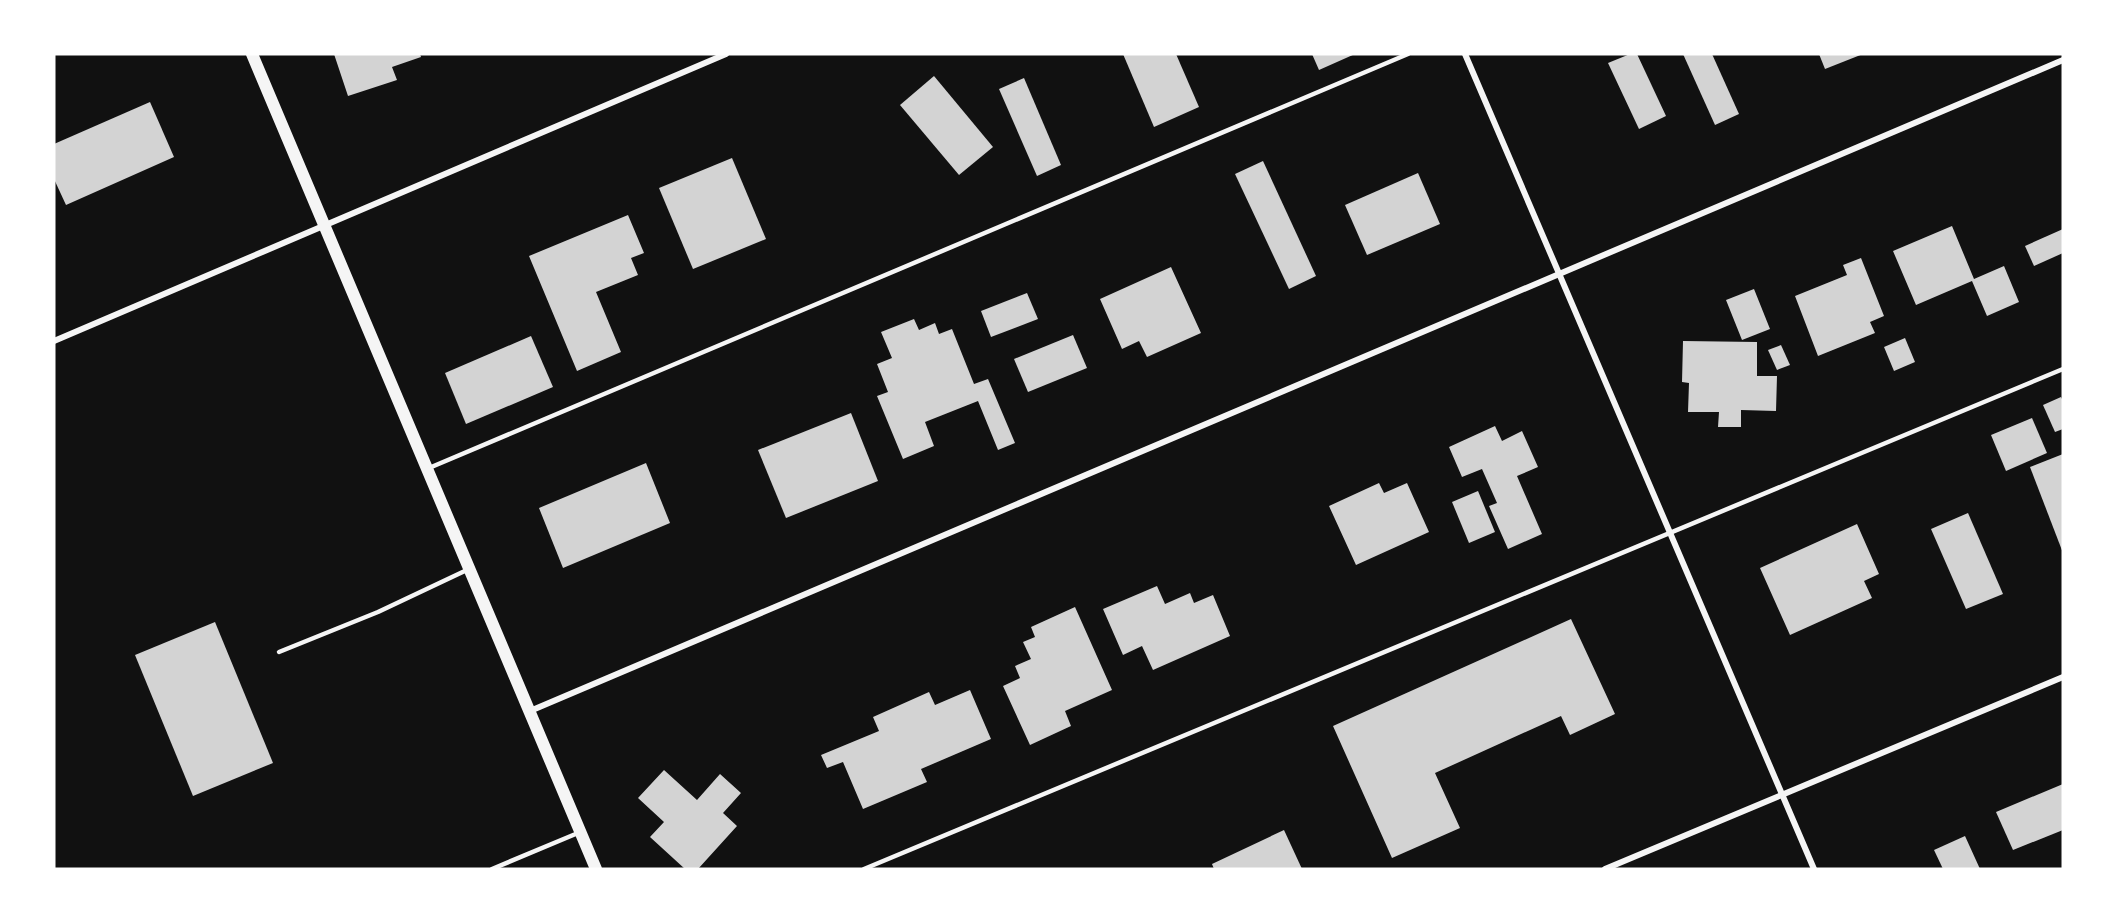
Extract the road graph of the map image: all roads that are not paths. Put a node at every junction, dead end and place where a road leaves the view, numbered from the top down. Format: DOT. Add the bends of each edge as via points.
graph roads {
  1 [pos="252,54"];
  2 [pos="726,54"];
  3 [pos="1408,54"];
  4 [pos="1465,54"];
  5 [pos="2063,60"];
  6 [pos="323,226"];
  7 [pos="1560,274"];
  8 [pos="54,341"];
  9 [pos="2063,369"];
  10 [pos="426,469"];
  11 [pos="1670,533"];
  12 [pos="470,569"];
  13 [pos="279,652"];
  14 [pos="2063,677"];
  15 [pos="530,711"];
  16 [pos="1783,796"];
  17 [pos="580,832"];
  18 [pos="492,869"];
  19 [pos="596,869"];
  20 [pos="864,869"];
  21 [pos="1605,869"];
  22 [pos="1814,869"];
  1 -- 6 [label="main road"];
  2 -- 6 [label="street"];
  3 -- 10 [label="lane"];
  4 -- 7 [label="street"];
  5 -- 7 [label="street"];
  6 -- 8 [label="street"];
  6 -- 10 [label="main road"];
  7 -- 11 [label="street"];
  7 -- 15 [label="street"];
  9 -- 11 [label="lane"];
  10 -- 12 [label="main road"];
  11 -- 16 [label="street"];
  11 -- 20 [label="lane"];
  12 -- 13 [label="lane"];
  12 -- 15 [label="main road"];
  14 -- 16 [label="street"];
  15 -- 17 [label="main road"];
  16 -- 21 [label="street"];
  16 -- 22 [label="street"];
  17 -- 18 [label="lane"];
  17 -- 19 [label="main road"];
}
